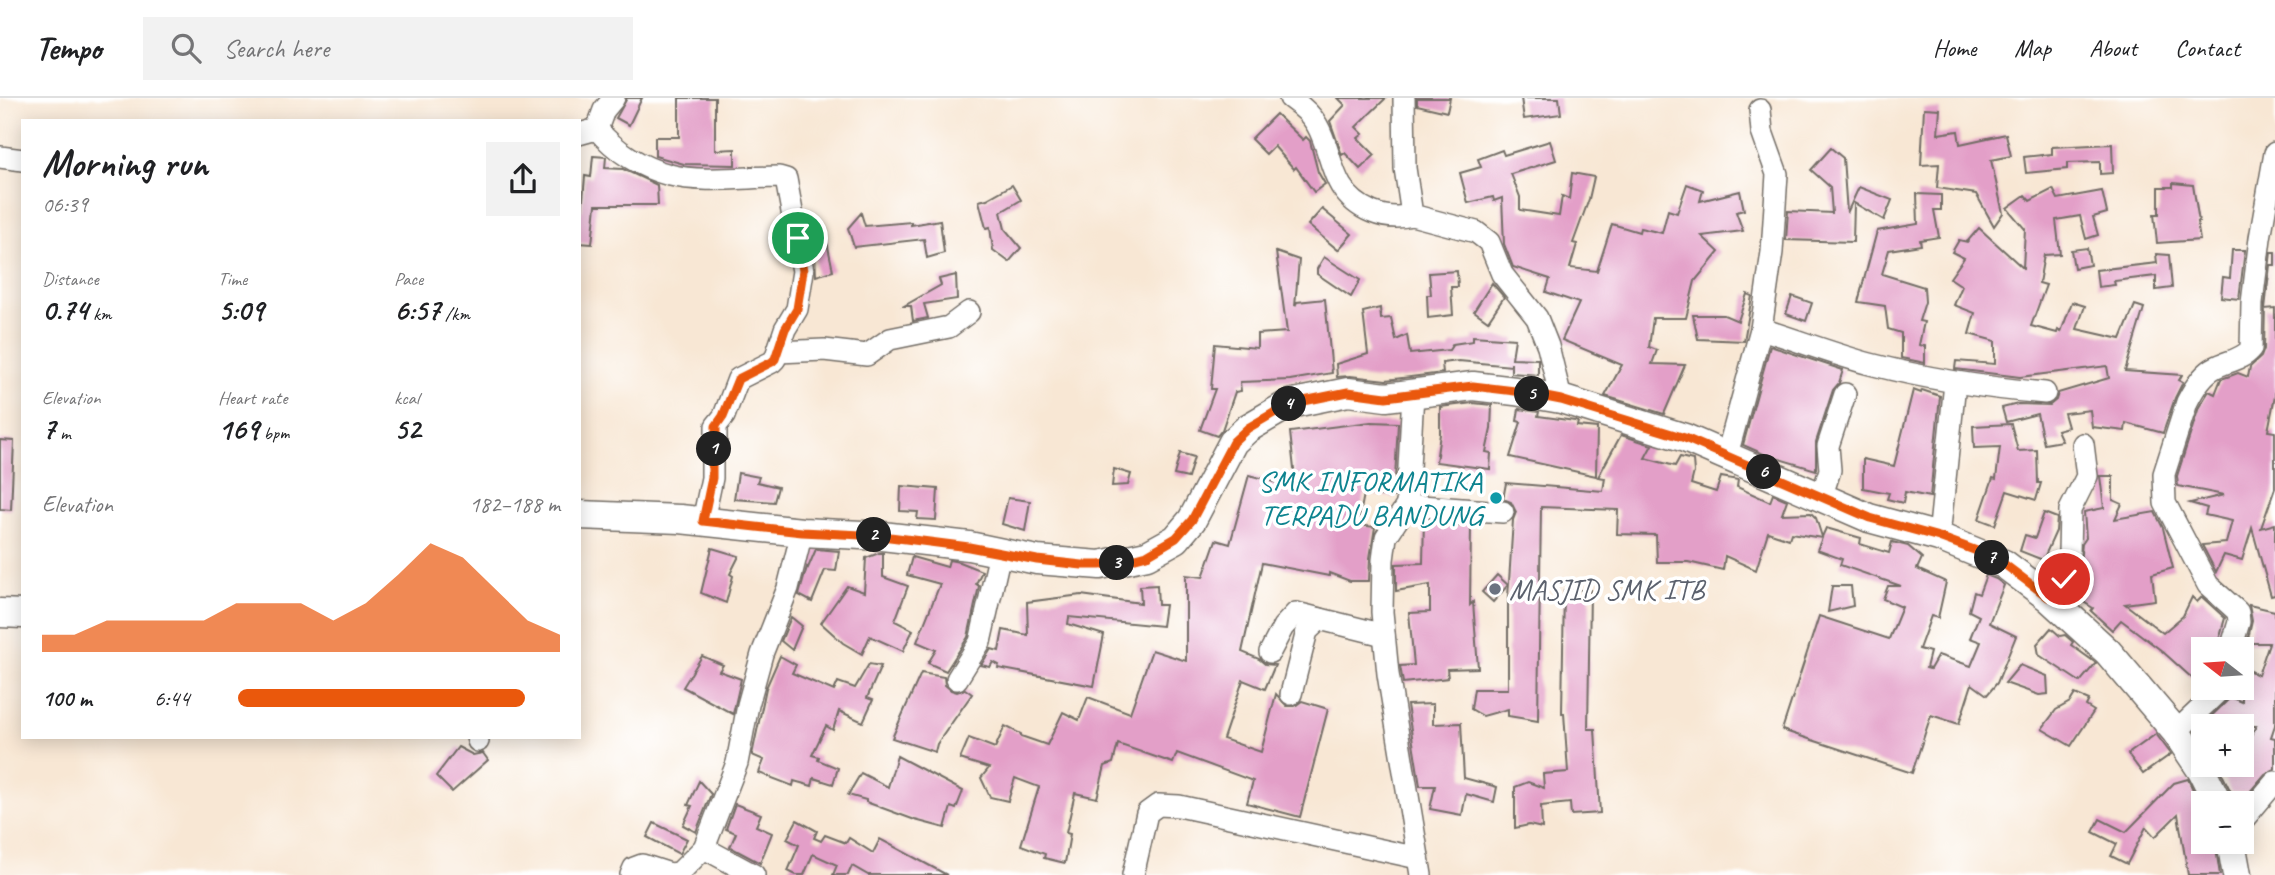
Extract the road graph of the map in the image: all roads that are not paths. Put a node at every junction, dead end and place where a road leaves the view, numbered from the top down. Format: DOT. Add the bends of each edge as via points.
graph roads {
  1 [pos="614,98"];
  2 [pos="1290,98"];
  3 [pos="1403,99"];
  4 [pos="1760,110"];
  5 [pos="588,131"];
  6 [pos="2275,153"];
  7 [pos="0,156"];
  8 [pos="21,160"];
  9 [pos="1412,215"];
  10 [pos="970,312"];
  11 [pos="1761,329"];
  12 [pos="778,352"];
  13 [pos="1955,383"];
  14 [pos="1413,393"];
  15 [pos="2045,393"];
  16 [pos="1845,394"];
  17 [pos="1561,400"];
  18 [pos="2083,444"];
  19 [pos="1727,454"];
  20 [pos="1821,498"];
  21 [pos="1407,505"];
  22 [pos="1503,512"];
  23 [pos="581,515"];
  24 [pos="703,521"];
  25 [pos="802,532"];
  26 [pos="1939,537"];
  27 [pos="1000,553"];
  28 [pos="2048,597"];
  29 [pos="0,613"];
  30 [pos="21,614"];
  31 [pos="1320,619"];
  32 [pos="1384,635"];
  33 [pos="2235,637"];
  34 [pos="1270,652"];
  35 [pos="957,679"];
  36 [pos="1291,694"];
  37 [pos="2209,700"];
  38 [pos="2176,732"];
  39 [pos="2275,782"];
  40 [pos="2212,791"];
  41 [pos="2254,807"];
  42 [pos="705,848"];
  43 [pos="2233,854"];
  44 [pos="1419,867"];
  45 [pos="631,875"];
  46 [pos="754,875"];
  47 [pos="1133,875"];
  48 [pos="2237,875"];
  1 -- 5 [label="street"];
  2 -- 9 [label="street" via="1316,122 1340,185 1353,201 1389,218"];
  3 -- 9 [label="street"];
  4 -- 11 [label="street" via="1762,132 1777,174"];
  5 -- 12 [label="street" via="632,159 670,175 786,179 803,271 797,309"];
  6 -- 33 [label="street" via="2252,303 2251,349 2210,370 2196,386 2164,474 2167,508 2203,578 2238,612"];
  7 -- 8 [label="street"];
  9 -- 17 [label="street" via="1476,232 1489,242 1502,274 1536,318"];
  10 -- 12 [label="street" via="949,327 890,339 867,355 824,349"];
  11 -- 13 [label="street" via="1867,363"];
  11 -- 19 [label="street"];
  12 -- 24 [label="street" via="772,362 738,379 716,426"];
  13 -- 15 [label="street"];
  13 -- 26 [label="street"];
  14 -- 17 [label="main road" via="1473,386"];
  14 -- 21 [label="street"];
  14 -- 27 [label="main road" via="1386,397 1348,392 1289,404 1248,428 1233,442 1184,530 1147,555 1100,565"];
  16 -- 20 [label="street" via="1828,446 1830,470"];
  17 -- 19 [label="main road"];
  18 -- 28 [label="street" via="2087,476 2070,510 2064,579"];
  19 -- 20 [label="main road"];
  20 -- 26 [label="main road" via="1870,518"];
  21 -- 22 [label="street"];
  21 -- 32 [label="street" via="1393,523 1384,548"];
  23 -- 24 [label="main road"];
  24 -- 25 [label="main road"];
  25 -- 27 [label="main road" via="882,536"];
  25 -- 42 [label="street" via="784,601 762,654 737,762"];
  26 -- 28 [label="main road" via="2004,564"];
  27 -- 35 [label="street" via="980,642"];
  28 -- 38 [label="main road" via="2108,652"];
  29 -- 30 [label="main road"];
  31 -- 32 [label="street"];
  31 -- 34 [label="street" via="1296,613"];
  31 -- 36 [label="street" via="1307,631"];
  32 -- 44 [label="street"];
  37 -- 38 [label="street"];
  38 -- 40 [label="main road"];
  39 -- 41 [label="street"];
  42 -- 45 [label="street" via="679,873 642,865"];
  42 -- 46 [label="street"];
  43 -- 48 [label="main road"];
  44 -- 47 [label="street" via="1178,806 1158,805 1147,813"];
}
